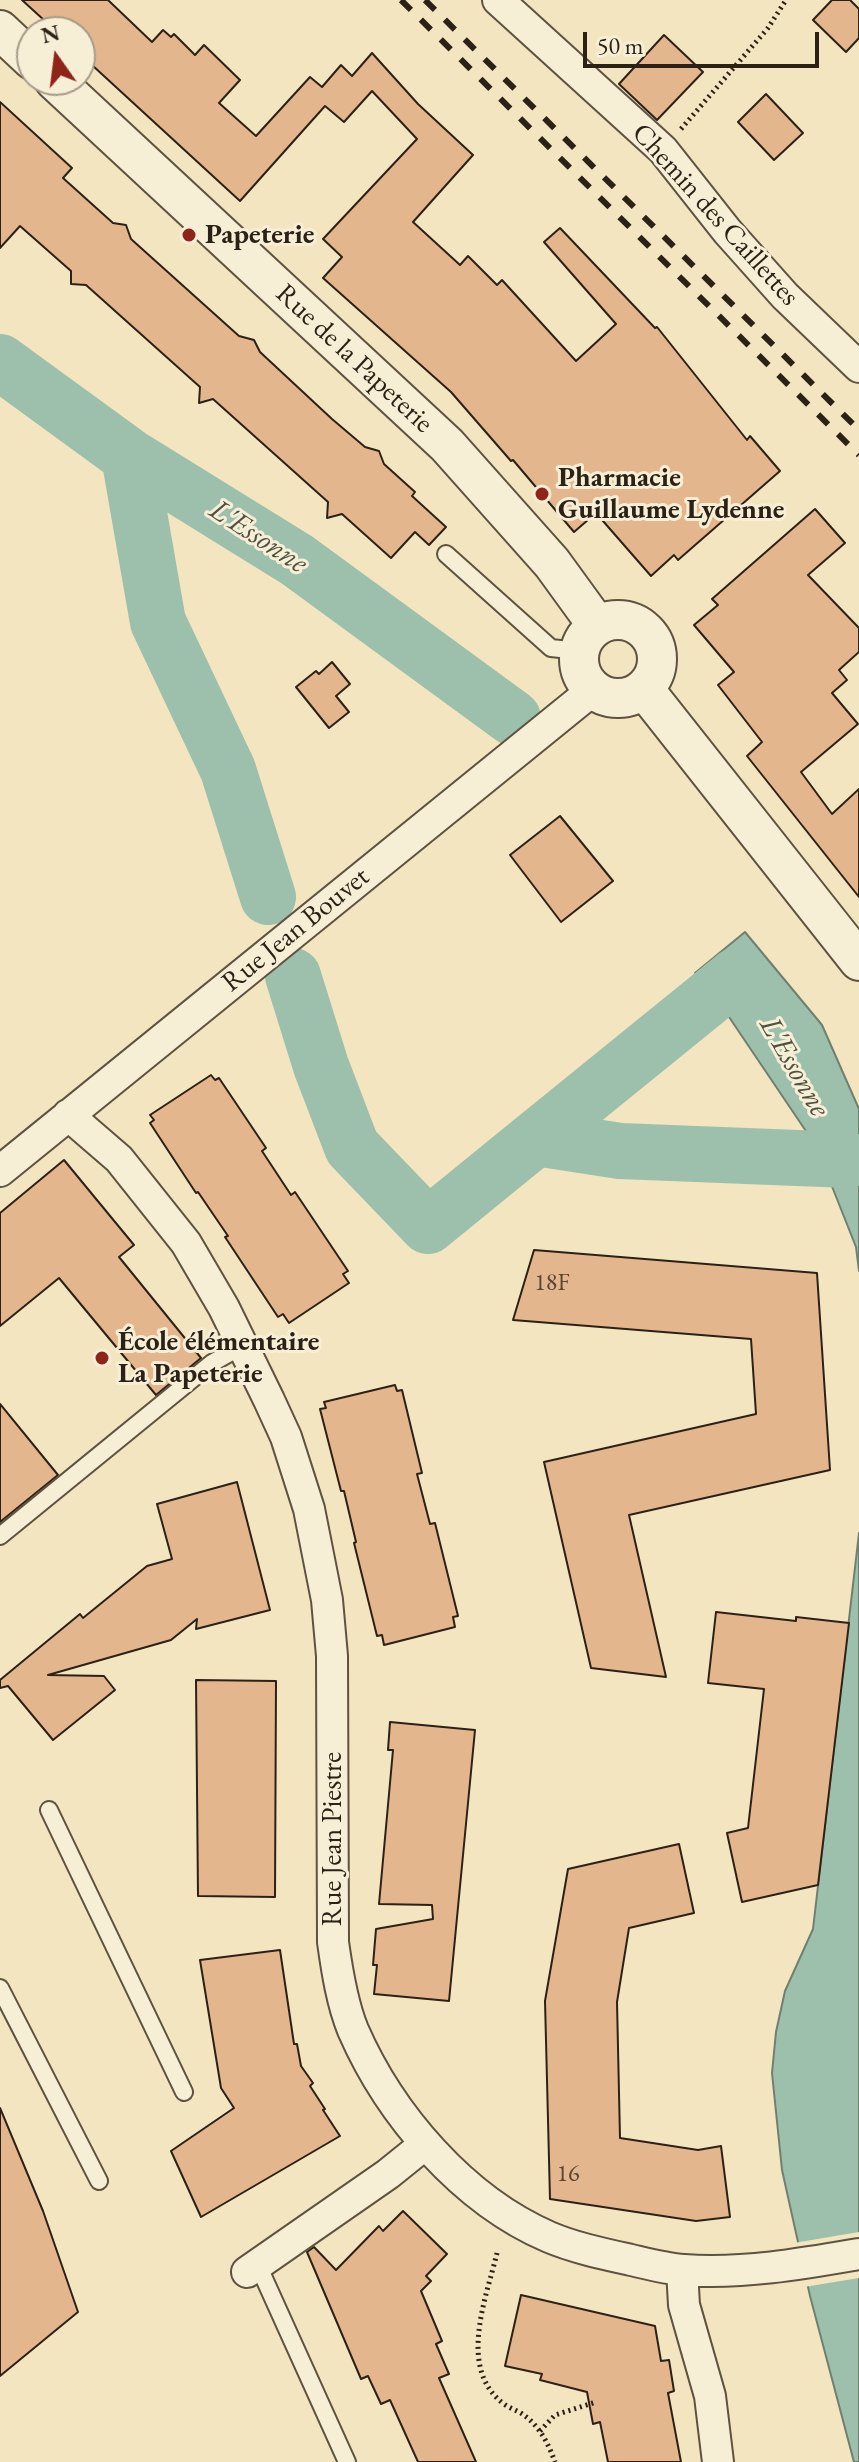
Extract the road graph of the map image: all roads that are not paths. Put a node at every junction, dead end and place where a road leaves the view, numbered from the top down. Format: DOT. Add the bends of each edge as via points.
graph roads {
  1 [pos="498,0"];
  2 [pos="0,30"];
  3 [pos="16,45"];
  4 [pos="71,96"];
  5 [pos="859,367"];
  6 [pos="446,554"];
  7 [pos="588,638"];
  8 [pos="644,689"];
  9 [pos="579,701"];
  10 [pos="859,961"];
  11 [pos="68,1115"];
  12 [pos="2,1165"];
  13 [pos="242,1346"];
  14 [pos="0,1536"];
  15 [pos="49,1810"];
  16 [pos="0,1988"];
  17 [pos="184,2092"];
  18 [pos="424,2145"];
  19 [pos="99,2181"];
  20 [pos="859,2254"];
  21 [pos="252,2268"];
  22 [pos="682,2270"];
  23 [pos="347,2462"];
  24 [pos="718,2462"];
  1 -- 5 [label="street, Chemin des Caillettes" via="663,150 785,296"];
  2 -- 3 [label="street"];
  4 -- 7 [label="street, Rue de la Papeterie" via="447,445 552,563"];
  6 -- 7 [label="lane" via="551,648"];
  7 -- 8 [label="street" via="609,620 622,619 646,630 658,653 657,667"];
  7 -- 9 [label="street"];
  8 -- 9 [label="street" via="632,696"];
  8 -- 10 [label="street"];
  9 -- 11 [label="street, Rue Jean Bouvet"];
  11 -- 12 [label="street, Rue Jean Bouvet"];
  11 -- 13 [label="street, Rue Jean Piestre" via="119,1159 186,1243"];
  13 -- 14 [label="lane" via="212,1363"];
  13 -- 18 [label="street, Rue Jean Piestre" via="286,1437 309,1509 327,1600 333,1689 333,1942 339,1979 352,2028 372,2068"];
  15 -- 17 [label="lane"];
  16 -- 19 [label="lane"];
  18 -- 21 [label="street"];
  18 -- 22 [label="street, Rue Jean Piestre" via="460,2179 550,2237"];
  20 -- 22 [label="street, Rue Jean Piestre" via="751,2271"];
  21 -- 23 [label="lane"];
  22 -- 24 [label="street" via="684,2305 710,2396"];
}
